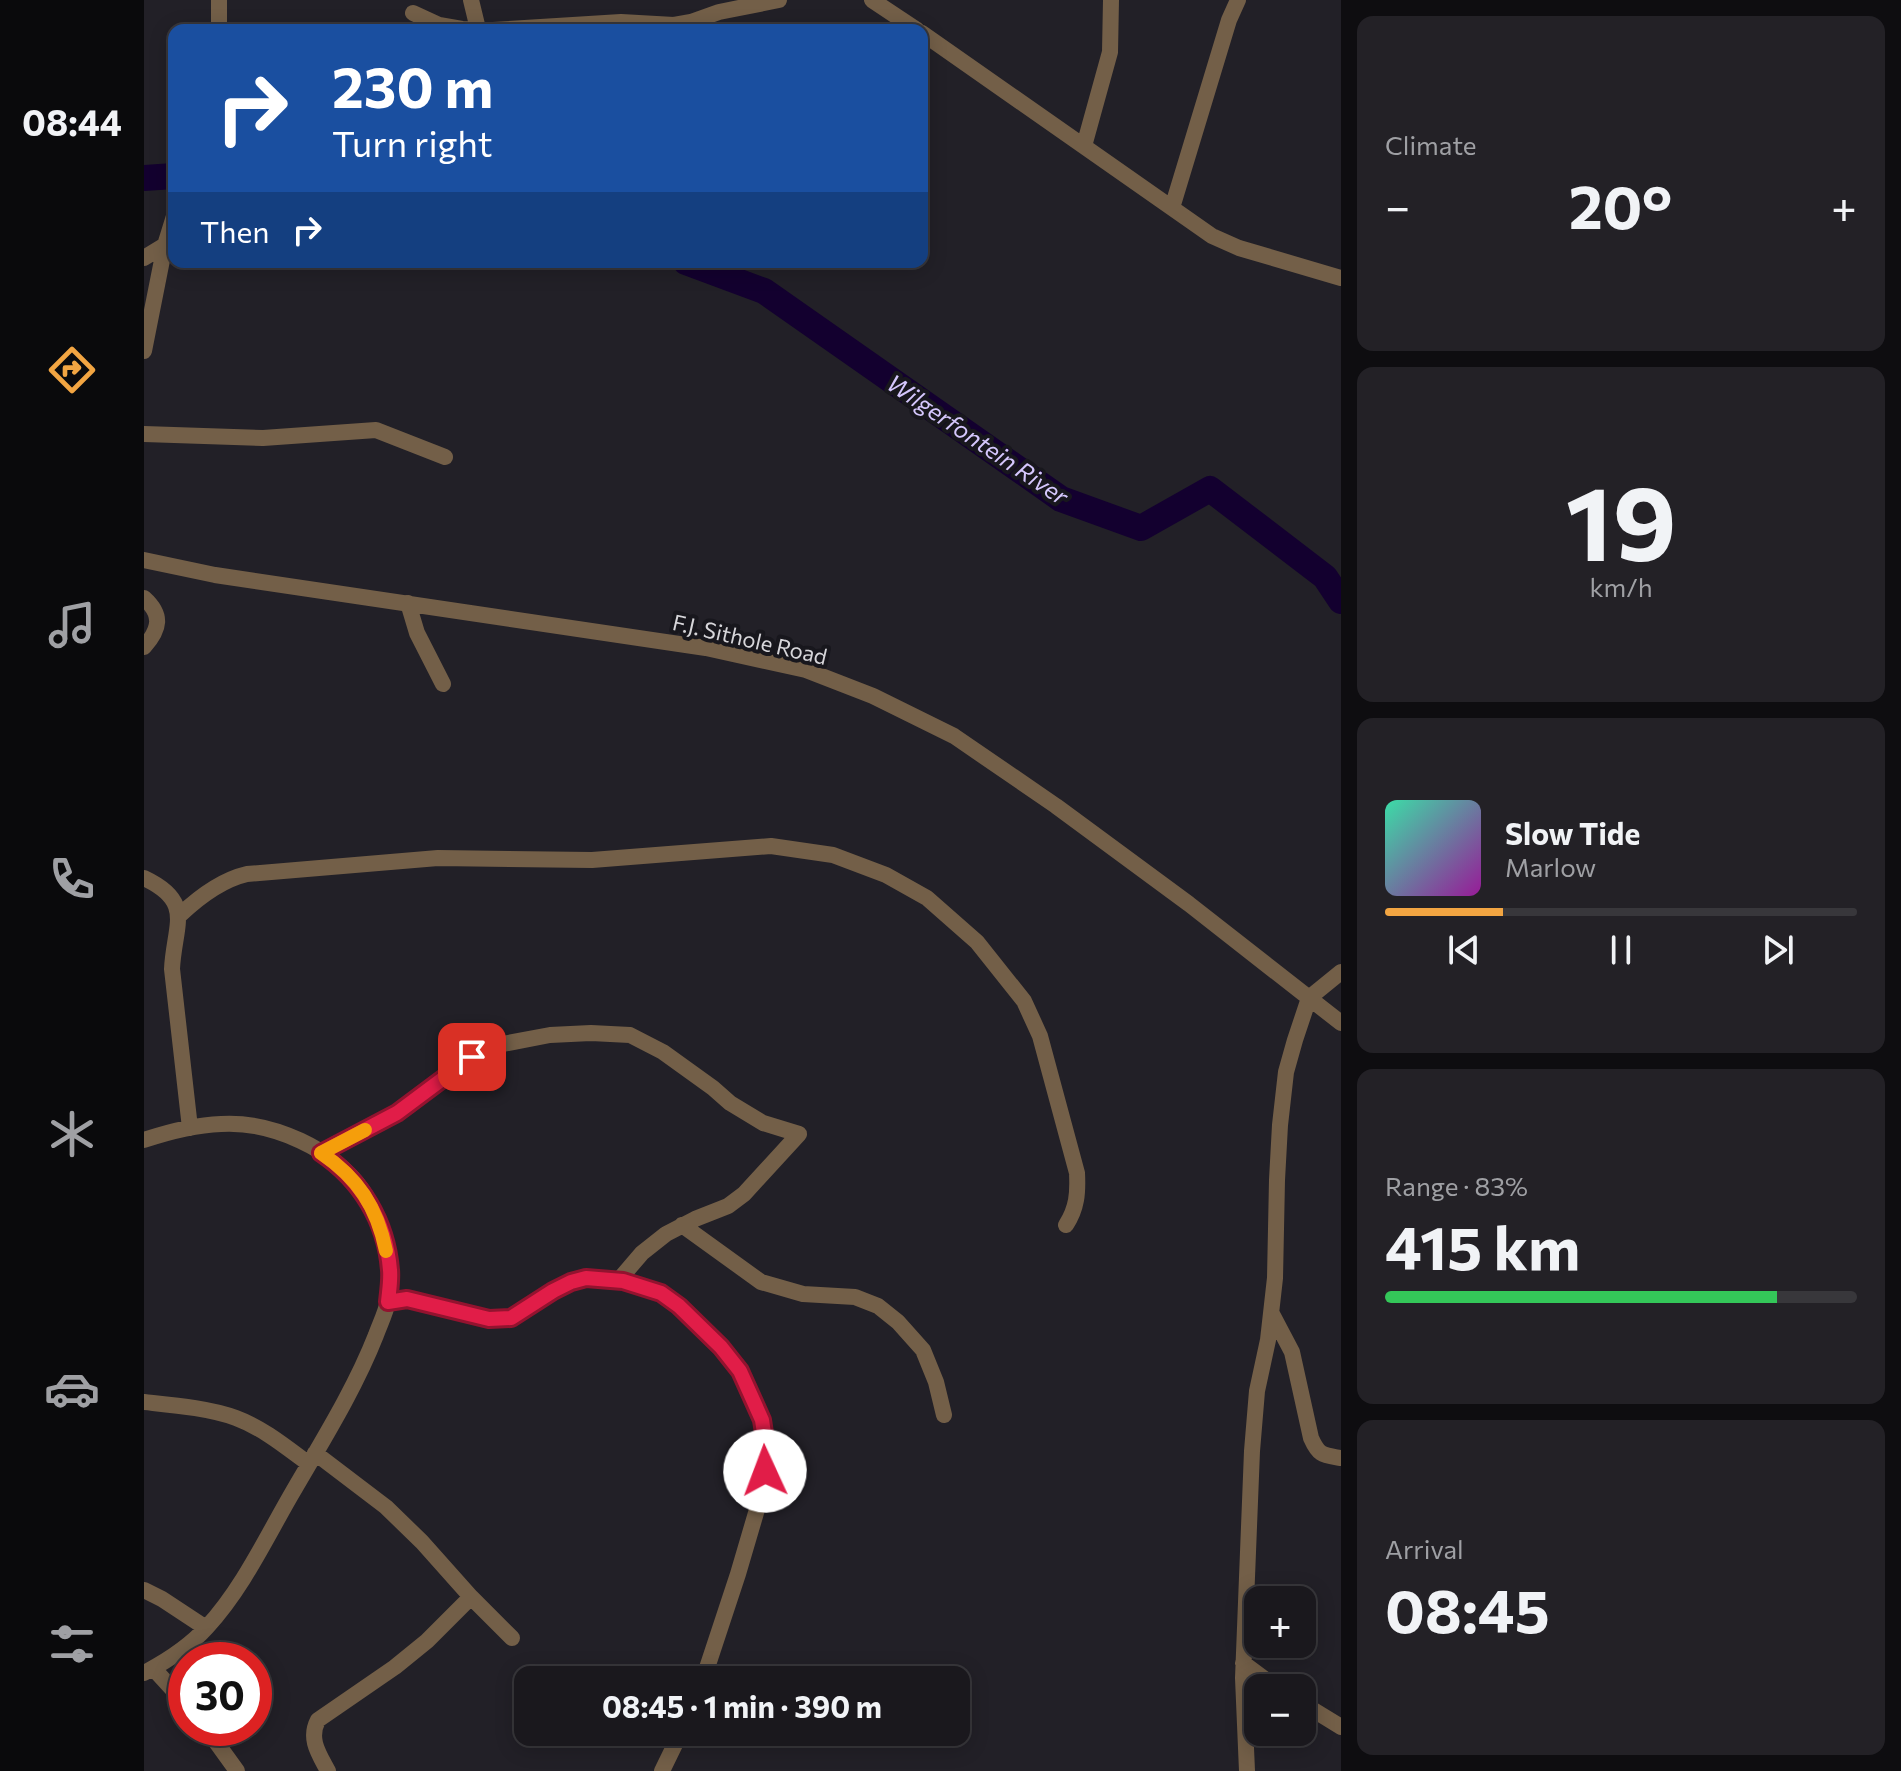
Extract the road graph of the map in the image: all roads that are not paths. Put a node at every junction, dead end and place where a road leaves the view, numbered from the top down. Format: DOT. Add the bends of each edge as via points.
graph roads {
  1 [pos="219,0"];
  2 [pos="471,0"];
  3 [pos="779,0"];
  4 [pos="872,0"];
  5 [pos="1111,0"];
  6 [pos="1238,0"];
  7 [pos="413,13"];
  8 [pos="219,24"];
  9 [pos="437,24"];
  10 [pos="477,24"];
  11 [pos="580,24"];
  12 [pos="656,24"];
  13 [pos="680,24"];
  14 [pos="908,24"];
  15 [pos="928,38"];
  16 [pos="1084,146"];
  17 [pos="1172,208"];
  18 [pos="168,236"];
  19 [pos="165,245"];
  20 [pos="144,258"];
  21 [pos="1341,278"];
  22 [pos="144,351"];
  23 [pos="144,434"];
  24 [pos="445,457"];
  25 [pos="144,560"];
  26 [pos="144,598"];
  27 [pos="408,603"];
  28 [pos="144,647"];
  29 [pos="443,684"];
  30 [pos="144,878"];
  31 [pos="180,915"];
  32 [pos="1341,972"];
  33 [pos="1309,998"];
  34 [pos="1341,1023"];
  35 [pos="190,1128"];
  36 [pos="144,1140"];
  37 [pos="321,1153"];
  38 [pos="682,1225"];
  39 [pos="1066,1225"];
  40 [pos="618,1281"];
  41 [pos="388,1302"];
  42 [pos="1272,1312"];
  43 [pos="144,1402"];
  44 [pos="944,1415"];
  45 [pos="312,1458"];
  46 [pos="1341,1458"];
  47 [pos="144,1590"];
  48 [pos="471,1597"];
  49 [pos="206,1628"];
  50 [pos="512,1638"];
  51 [pos="1243,1663"];
  52 [pos="708,1666"];
  53 [pos="149,1671"];
  54 [pos="1258,1674"];
  55 [pos="168,1688"];
  56 [pos="1316,1712"];
  57 [pos="1341,1727"];
  58 [pos="221,1746"];
  59 [pos="674,1746"];
  60 [pos="237,1771"];
  61 [pos="328,1771"];
  62 [pos="662,1771"];
  63 [pos="1247,1771"];
  1 -- 8 [label="street"];
  2 -- 10 [label="street"];
  3 -- 13 [label="street"];
  4 -- 14 [label="street"];
  5 -- 16 [label="street" via="1110,52"];
  6 -- 17 [label="street"];
  7 -- 9 [label="street"];
  11 -- 12 [label="street"];
  15 -- 16 [label="street"];
  16 -- 17 [label="street"];
  17 -- 21 [label="street" via="1224,243"];
  18 -- 19 [label="street"];
  19 -- 20 [label="street"];
  19 -- 22 [label="street"];
  23 -- 24 [label="street" via="263,438 376,430"];
  25 -- 27 [label="street, F.J. Sithole Road"];
  26 -- 28 [label="street" via="155,609 157,624"];
  27 -- 29 [label="street"];
  27 -- 33 [label="street, F.J. Sithole Road" via="706,648 806,670 873,696 954,736 1043,797"];
  30 -- 31 [label="street" via="165,889"];
  31 -- 35 [label="street" via="172,969"];
  31 -- 39 [label="street" via="232,877 247,874 438,858 592,860 771,846 833,855 927,898 977,942 1024,1001 1040,1036 1077,1173 1074,1213"];
  32 -- 33 [label="street"];
  33 -- 34 [label="street, F.J. Sithole Road"];
  33 -- 42 [label="street" via="1286,1072"];
  35 -- 36 [label="street"];
  35 -- 37 [label="street" via="248,1126 282,1133"];
  37 -- 38 [label="street" via="397,1113 487,1047 550,1035 630,1035 663,1052 752,1116 799,1134 744,1194"];
  37 -- 41 [label="street" via="362,1189 375,1211 390,1271"];
  38 -- 40 [label="street" via="642,1253"];
  38 -- 44 [label="street" via="761,1282 803,1294 855,1297 878,1306 923,1350"];
  40 -- 41 [label="street" via="571,1282 511,1318 489,1319 407,1299"];
  40 -- 52 [label="street" via="661,1293 679,1306 740,1371 762,1420 765,1471 758,1506"];
  41 -- 45 [label="street" via="363,1369"];
  42 -- 46 [label="street" via="1292,1352 1315,1448"];
  42 -- 51 [label="street" via="1252,1451"];
  43 -- 45 [label="street" via="235,1417"];
  45 -- 48 [label="street" via="386,1507"];
  45 -- 49 [label="street" via="243,1579"];
  47 -- 49 [label="street"];
  48 -- 50 [label="street"];
  48 -- 61 [label="street" via="416,1649 318,1720 314,1741"];
  49 -- 53 [label="street"];
  51 -- 54 [label="street"];
  51 -- 63 [label="street"];
  53 -- 55 [label="street"];
  56 -- 57 [label="street"];
  58 -- 60 [label="street"];
  59 -- 62 [label="street"];
}
